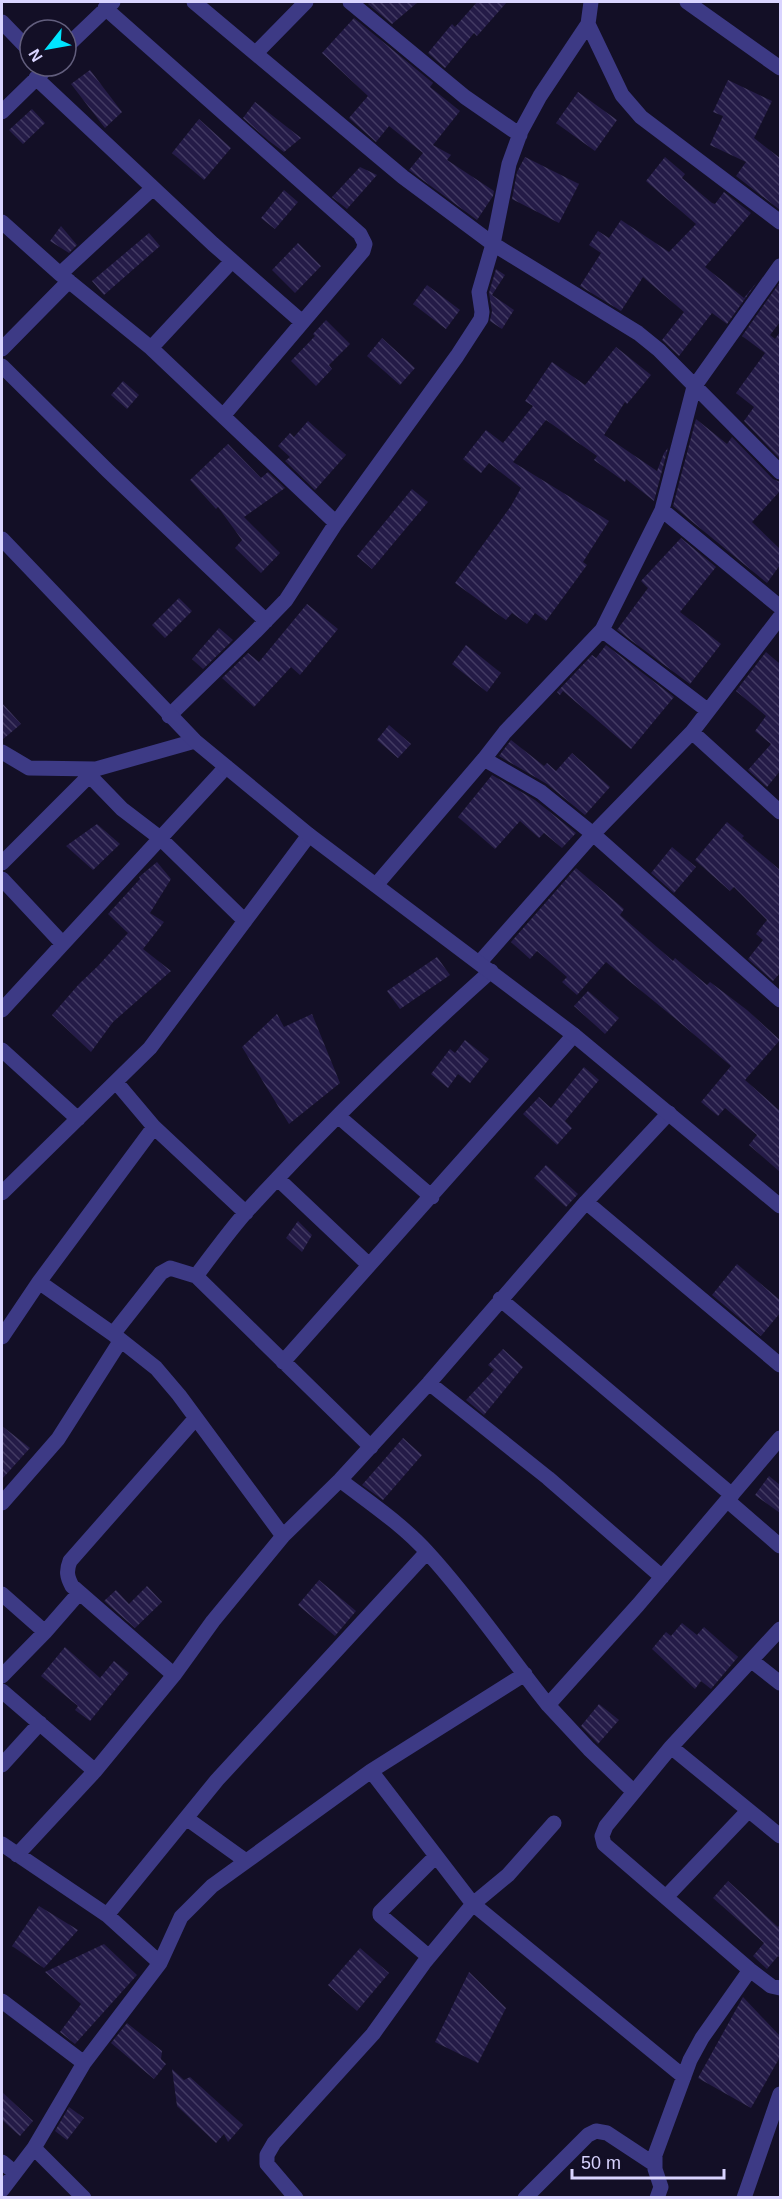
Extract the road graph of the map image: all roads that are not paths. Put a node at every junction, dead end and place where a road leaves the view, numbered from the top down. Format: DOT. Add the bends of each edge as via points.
graph roads {
  1 [pos="194,2"];
  2 [pos="306,2"];
  3 [pos="350,2"];
  4 [pos="591,2"];
  5 [pos="687,2"];
  6 [pos="109,5"];
  7 [pos="2,22"];
  8 [pos="588,24"];
  9 [pos="78,35"];
  10 [pos="18,39"];
  11 [pos="256,53"];
  12 [pos="780,68"];
  13 [pos="36,78"];
  14 [pos="51,78"];
  15 [pos="2,112"];
  16 [pos="520,135"];
  17 [pos="153,188"];
  18 [pos="2,222"];
  19 [pos="780,222"];
  20 [pos="494,244"];
  21 [pos="232,261"];
  22 [pos="780,266"];
  23 [pos="64,277"];
  24 [pos="302,322"];
  25 [pos="151,348"];
  26 [pos="2,349"];
  27 [pos="2,366"];
  28 [pos="694,387"];
  29 [pos="223,416"];
  30 [pos="780,472"];
  31 [pos="662,510"];
  32 [pos="336,523"];
  33 [pos="2,539"];
  34 [pos="780,607"];
  35 [pos="780,617"];
  36 [pos="266,621"];
  37 [pos="602,630"];
  38 [pos="707,710"];
  39 [pos="169,716"];
  40 [pos="692,732"];
  41 [pos="195,741"];
  42 [pos="2,752"];
  43 [pos="484,759"];
  44 [pos="226,767"];
  45 [pos="92,772"];
  46 [pos="780,812"];
  47 [pos="593,834"];
  48 [pos="309,835"];
  49 [pos="160,838"];
  50 [pos="2,863"];
  51 [pos="2,879"];
  52 [pos="376,885"];
  53 [pos="244,921"];
  54 [pos="62,943"];
  55 [pos="485,967"];
  56 [pos="780,1000"];
  57 [pos="2,1010"];
  58 [pos="574,1035"];
  59 [pos="2,1050"];
  60 [pos="116,1082"];
  61 [pos="669,1113"];
  62 [pos="338,1116"];
  63 [pos="78,1119"];
  64 [pos="154,1127"];
  65 [pos="278,1179"];
  66 [pos="4,1184"];
  67 [pos="432,1197"];
  68 [pos="586,1202"];
  69 [pos="780,1206"];
  70 [pos="246,1213"];
  71 [pos="369,1265"];
  72 [pos="196,1276"];
  73 [pos="39,1282"];
  74 [pos="501,1299"];
  75 [pos="2,1337"];
  76 [pos="117,1337"];
  77 [pos="283,1362"];
  78 [pos="780,1365"];
  79 [pos="429,1383"];
  80 [pos="195,1419"];
  81 [pos="780,1438"];
  82 [pos="371,1447"];
  83 [pos="775,1454"];
  84 [pos="340,1480"];
  85 [pos="730,1498"];
  86 [pos="2,1503"];
  87 [pos="283,1536"];
  88 [pos="780,1546"];
  89 [pos="427,1552"];
  90 [pos="662,1577"];
  91 [pos="79,1593"];
  92 [pos="2,1594"];
  93 [pos="780,1629"];
  94 [pos="45,1632"];
  95 [pos="752,1661"];
  96 [pos="525,1674"];
  97 [pos="174,1675"];
  98 [pos="2,1676"];
  99 [pos="780,1683"];
  100 [pos="2,1691"];
  101 [pos="548,1705"];
  102 [pos="40,1723"];
  103 [pos="671,1747"];
  104 [pos="2,1765"];
  105 [pos="95,1771"];
  106 [pos="371,1771"];
  107 [pos="634,1792"];
  108 [pos="748,1811"];
  109 [pos="186,1818"];
  110 [pos="554,1823"];
  111 [pos="780,1836"];
  112 [pos="2,1844"];
  113 [pos="17,1855"];
  114 [pos="436,1856"];
  115 [pos="246,1861"];
  116 [pos="666,1897"];
  117 [pos="473,1904"];
  118 [pos="107,1915"];
  119 [pos="429,1957"];
  120 [pos="160,1963"];
  121 [pos="750,1970"];
  122 [pos="780,1988"];
  123 [pos="2,2001"];
  124 [pos="84,2063"];
  125 [pos="684,2077"];
  126 [pos="780,2094"];
  127 [pos="34,2148"];
  128 [pos="2,2162"];
  129 [pos="654,2164"];
  130 [pos="14,2172"];
  131 [pos="2,2190"];
  132 [pos="751,2195"];
  133 [pos="84,2198"];
  134 [pos="296,2198"];
  135 [pos="525,2198"];
  136 [pos="657,2198"];
  1 -- 11 [label="street"];
  2 -- 11 [label="street"];
  3 -- 16 [label="street" via="465,97"];
  4 -- 8 [label="street"];
  5 -- 12 [label="street"];
  6 -- 9 [label="street"];
  6 -- 24 [label="street" via="360,234 365,244 363,251"];
  7 -- 10 [label="street"];
  8 -- 16 [label="street" via="540,96"];
  8 -- 19 [label="street" via="622,94 641,117"];
  11 -- 20 [label="street" via="403,177"];
  13 -- 15 [label="street"];
  14 -- 17 [label="street"];
  16 -- 20 [label="street" via="509,164"];
  17 -- 21 [label="street"];
  17 -- 23 [label="street"];
  18 -- 23 [label="street"];
  20 -- 28 [label="street" via="638,333"];
  20 -- 32 [label="street" via="479,292 481,319"];
  21 -- 24 [label="street"];
  21 -- 25 [label="street"];
  22 -- 28 [label="street"];
  23 -- 25 [label="street"];
  23 -- 26 [label="street"];
  24 -- 29 [label="street"];
  25 -- 29 [label="street"];
  27 -- 36 [label="street"];
  28 -- 30 [label="street"];
  28 -- 31 [label="street"];
  29 -- 32 [label="street"];
  31 -- 34 [label="street"];
  31 -- 37 [label="street"];
  32 -- 36 [label="street" via="286,600"];
  33 -- 39 [label="street"];
  35 -- 38 [label="street"];
  36 -- 39 [label="street"];
  37 -- 38 [label="street"];
  37 -- 43 [label="street"];
  38 -- 40 [label="street"];
  39 -- 41 [label="street"];
  40 -- 46 [label="street"];
  40 -- 47 [label="street"];
  41 -- 44 [label="street"];
  41 -- 45 [label="street"];
  42 -- 45 [label="street" via="29,768"];
  43 -- 47 [label="street" via="541,792"];
  43 -- 52 [label="street"];
  44 -- 48 [label="street"];
  44 -- 49 [label="street"];
  45 -- 49 [label="street" via="122,809"];
  45 -- 50 [label="street"];
  47 -- 55 [label="street"];
  47 -- 56 [label="street"];
  48 -- 52 [label="street"];
  48 -- 53 [label="street"];
  49 -- 53 [label="street"];
  49 -- 54 [label="street"];
  51 -- 54 [label="street"];
  52 -- 55 [label="street"];
  53 -- 60 [label="street" via="150,1048"];
  54 -- 57 [label="street"];
  55 -- 58 [label="street"];
  55 -- 62 [label="street"];
  58 -- 61 [label="street"];
  58 -- 67 [label="street"];
  59 -- 63 [label="street"];
  60 -- 63 [label="street"];
  60 -- 64 [label="street"];
  61 -- 68 [label="street"];
  61 -- 69 [label="street"];
  62 -- 65 [label="street"];
  62 -- 67 [label="street"];
  63 -- 66 [label="street"];
  64 -- 70 [label="street"];
  64 -- 73 [label="street"];
  65 -- 70 [label="street"];
  65 -- 71 [label="street"];
  67 -- 71 [label="street"];
  68 -- 74 [label="street"];
  68 -- 78 [label="street"];
  70 -- 72 [label="street"];
  71 -- 77 [label="street"];
  72 -- 76 [label="street" via="165,1270"];
  72 -- 77 [label="street"];
  73 -- 75 [label="street"];
  73 -- 76 [label="street"];
  74 -- 79 [label="street"];
  74 -- 85 [label="street"];
  76 -- 80 [label="street" via="156,1368"];
  76 -- 86 [label="street" via="58,1439"];
  77 -- 82 [label="street"];
  79 -- 82 [label="street"];
  79 -- 90 [label="street" via="548,1478"];
  80 -- 87 [label="street"];
  80 -- 91 [label="street" via="70,1561 68,1579"];
  81 -- 83 [label="street"];
  82 -- 84 [label="street"];
  83 -- 85 [label="street"];
  84 -- 87 [label="street"];
  84 -- 89 [label="street" via="392,1519"];
  85 -- 88 [label="street"];
  85 -- 90 [label="street"];
  87 -- 97 [label="street"];
  89 -- 96 [label="street"];
  89 -- 109 [label="street"];
  90 -- 101 [label="street"];
  91 -- 94 [label="street"];
  91 -- 97 [label="street"];
  92 -- 94 [label="street"];
  93 -- 95 [label="street"];
  94 -- 98 [label="street"];
  95 -- 99 [label="street"];
  95 -- 103 [label="street"];
  96 -- 101 [label="street"];
  96 -- 106 [label="street"];
  97 -- 105 [label="street"];
  100 -- 102 [label="street"];
  101 -- 107 [label="street"];
  102 -- 104 [label="street"];
  102 -- 105 [label="street"];
  103 -- 107 [label="street"];
  103 -- 108 [label="street"];
  105 -- 113 [label="street"];
  106 -- 114 [label="street"];
  106 -- 115 [label="street"];
  107 -- 116 [label="street" via="606,1826 604,1844"];
  108 -- 111 [label="street"];
  108 -- 116 [label="street"];
  109 -- 115 [label="street"];
  109 -- 118 [label="street"];
  110 -- 117 [label="street" via="508,1875"];
  112 -- 113 [label="street"];
  113 -- 118 [label="street"];
  114 -- 117 [label="street"];
  114 -- 119 [label="street" via="380,1911"];
  115 -- 120 [label="street" via="212,1886 181,1917"];
  116 -- 121 [label="street"];
  117 -- 119 [label="street"];
  117 -- 125 [label="street"];
  118 -- 120 [label="street"];
  119 -- 134 [label="street" via="373,2034 267,2155 267,2164"];
  120 -- 124 [label="street"];
  121 -- 122 [label="street"];
  121 -- 125 [label="street" via="702,2038"];
  123 -- 124 [label="street"];
  124 -- 127 [label="street"];
  125 -- 129 [label="street"];
  126 -- 132 [label="street"];
  127 -- 130 [label="street"];
  127 -- 133 [label="street"];
  128 -- 130 [label="street"];
  129 -- 135 [label="street" via="607,2133 596,2132 588,2135"];
  129 -- 136 [label="street" via="661,2187"];
  130 -- 131 [label="street"];
}
